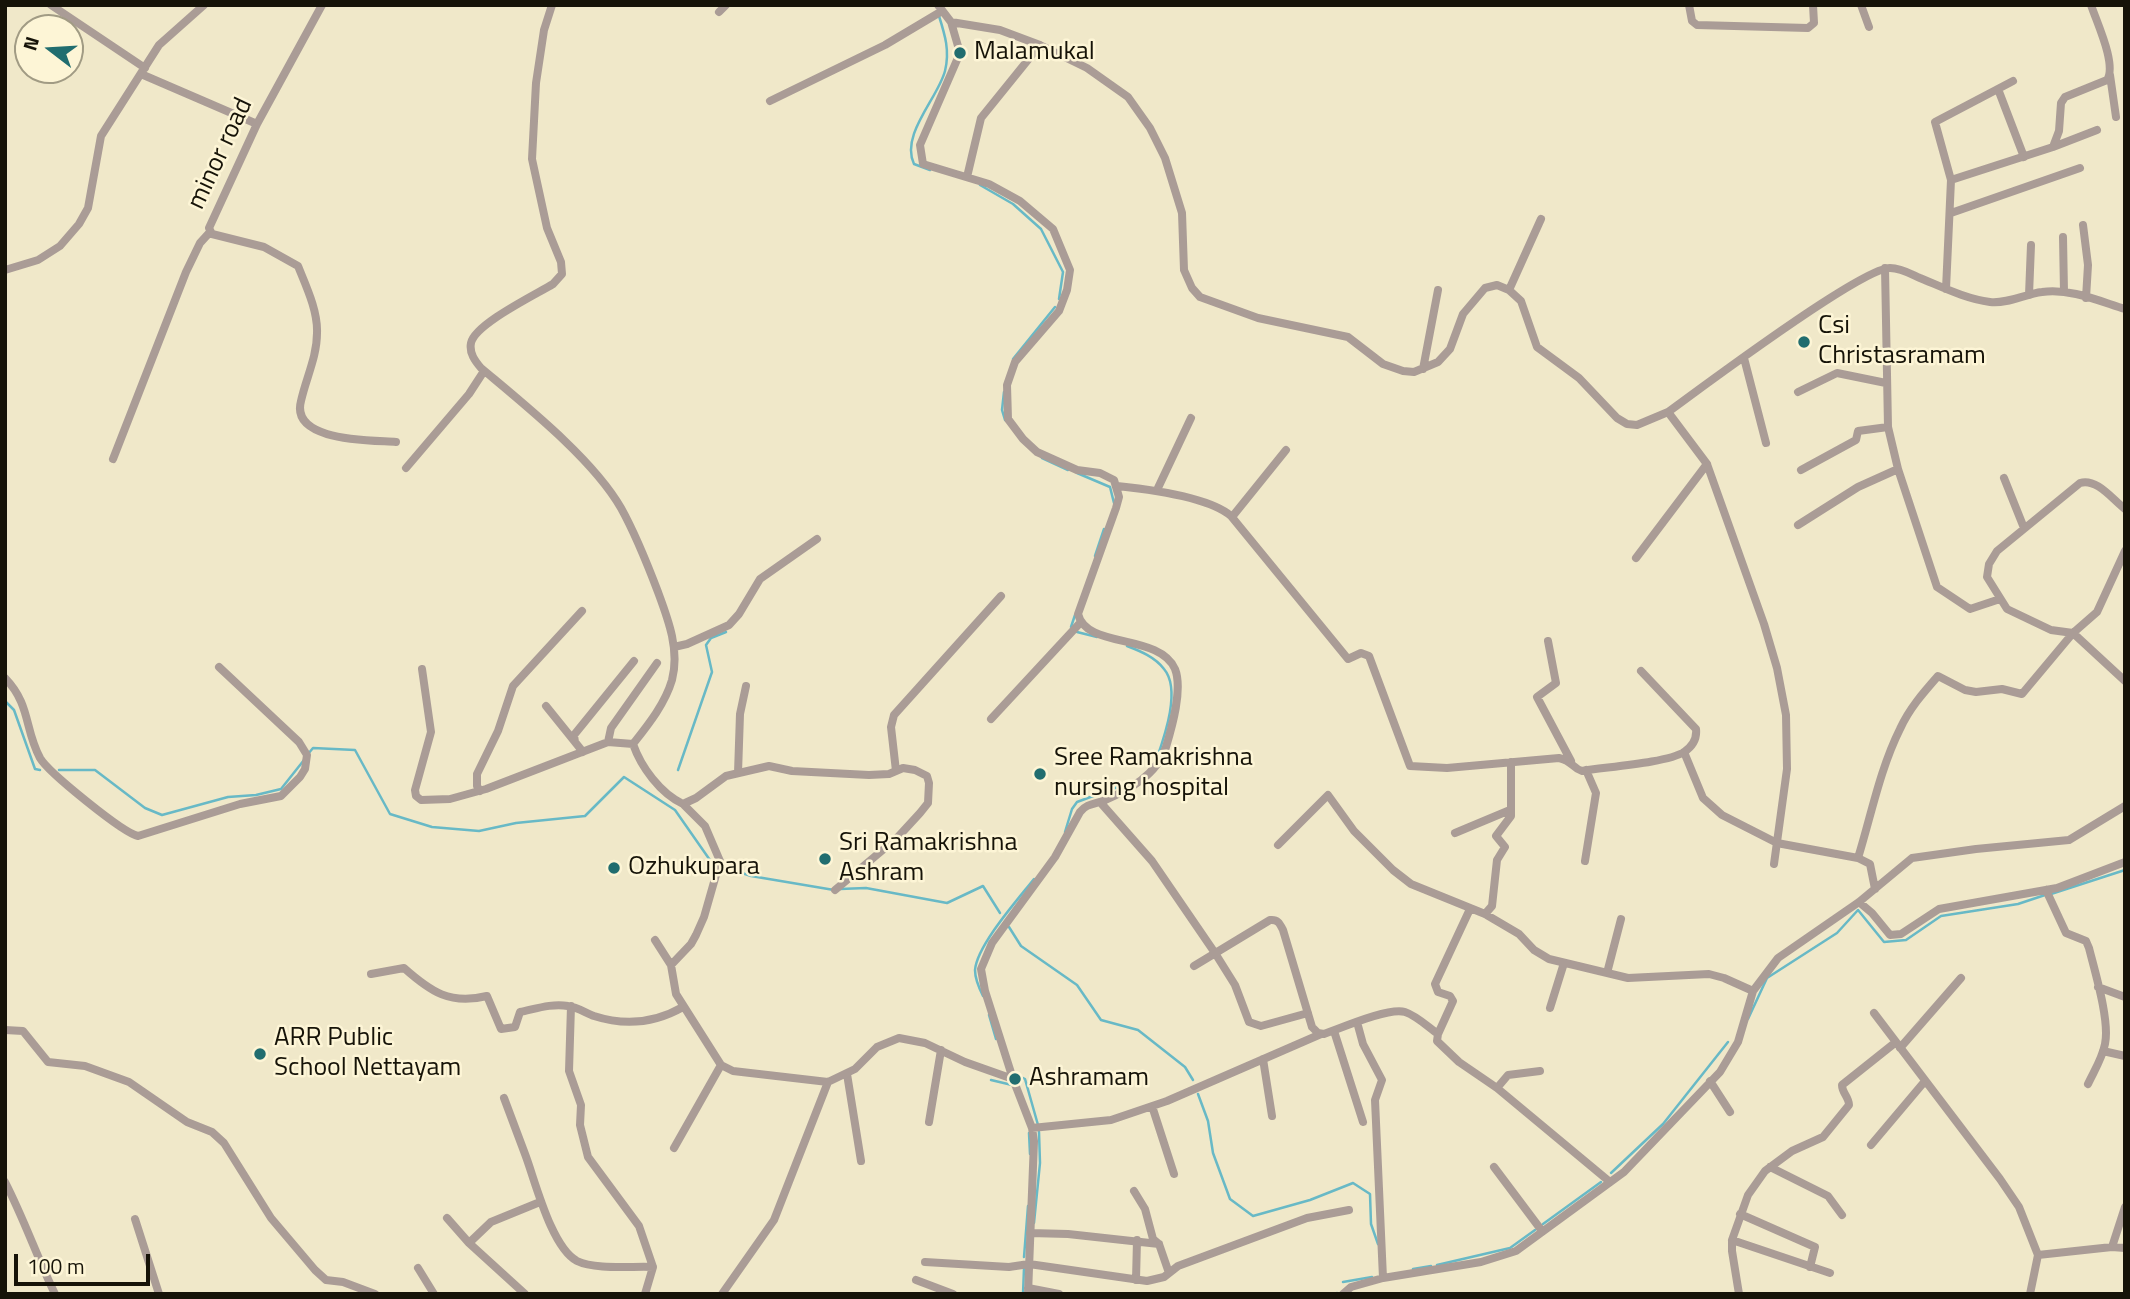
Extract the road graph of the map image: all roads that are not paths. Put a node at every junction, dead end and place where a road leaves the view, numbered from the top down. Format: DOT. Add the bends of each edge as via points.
graph roads {
  1 [pos="51,5"];
  2 [pos="204,5"];
  3 [pos="323,5"];
  4 [pos="552,5"];
  5 [pos="726,5"];
  6 [pos="1689,5"];
  7 [pos="1813,5"];
  8 [pos="1861,5"];
  9 [pos="2091,5"];
  10 [pos="940,8"];
  11 [pos="719,12"];
  12 [pos="951,22"];
  13 [pos="1869,26"];
  14 [pos="1040,45"];
  15 [pos="143,71"];
  16 [pos="2110,75"];
  17 [pos="2013,82"];
  18 [pos="1998,89"];
  19 [pos="770,101"];
  20 [pos="2116,117"];
  21 [pos="257,124"];
  22 [pos="2097,130"];
  23 [pos="2053,147"];
  24 [pos="2024,157"];
  25 [pos="2081,167"];
  26 [pos="967,177"];
  27 [pos="1951,180"];
  28 [pos="1951,213"];
  29 [pos="1541,219"];
  30 [pos="2083,225"];
  31 [pos="210,232"];
  32 [pos="2063,237"];
  33 [pos="2031,245"];
  34 [pos="1885,268"];
  35 [pos="5,270"];
  36 [pos="1946,289"];
  37 [pos="1438,290"];
  38 [pos="1509,290"];
  39 [pos="2064,292"];
  40 [pos="2029,295"];
  41 [pos="2086,298"];
  42 [pos="2125,309"];
  43 [pos="1744,358"];
  44 [pos="1423,369"];
  45 [pos="484,371"];
  46 [pos="1886,383"];
  47 [pos="1798,392"];
  48 [pos="1668,412"];
  49 [pos="1191,418"];
  50 [pos="1888,426"];
  51 [pos="396,442"];
  52 [pos="1766,443"];
  53 [pos="1286,450"];
  54 [pos="113,459"];
  55 [pos="1707,464"];
  56 [pos="407,468"];
  57 [pos="1898,469"];
  58 [pos="1801,470"];
  59 [pos="2004,478"];
  60 [pos="1117,486"];
  61 [pos="1157,490"];
  62 [pos="2125,509"];
  63 [pos="1232,517"];
  64 [pos="1798,525"];
  65 [pos="2024,528"];
  66 [pos="817,539"];
  67 [pos="2125,551"];
  68 [pos="1636,558"];
  69 [pos="1001,596"];
  70 [pos="2000,599"];
  71 [pos="582,611"];
  72 [pos="1080,623"];
  73 [pos="2073,633"];
  74 [pos="1548,641"];
  75 [pos="674,647"];
  76 [pos="634,661"];
  77 [pos="657,663"];
  78 [pos="219,667"];
  79 [pos="422,670"];
  80 [pos="1641,671"];
  81 [pos="5,678"];
  82 [pos="2125,681"];
  83 [pos="746,686"];
  84 [pos="546,706"];
  85 [pos="990,719"];
  86 [pos="575,742"];
  87 [pos="608,742"];
  88 [pos="633,744"];
  89 [pos="583,752"];
  90 [pos="1684,752"];
  91 [pos="1571,761"];
  92 [pos="1511,762"];
  93 [pos="1586,770"];
  94 [pos="896,771"];
  95 [pos="738,773"];
  96 [pos="480,791"];
  97 [pos="1100,802"];
  98 [pos="683,804"];
  99 [pos="2125,806"];
  100 [pos="1510,810"];
  101 [pos="1455,833"];
  102 [pos="1777,843"];
  103 [pos="1278,845"];
  104 [pos="1858,859"];
  105 [pos="1585,862"];
  106 [pos="2125,862"];
  107 [pos="1774,864"];
  108 [pos="1875,889"];
  109 [pos="835,890"];
  110 [pos="2046,891"];
  111 [pos="1859,902"];
  112 [pos="1470,909"];
  113 [pos="1485,914"];
  114 [pos="1621,919"];
  115 [pos="655,940"];
  116 [pos="1215,953"];
  117 [pos="1564,963"];
  118 [pos="671,965"];
  119 [pos="1194,965"];
  120 [pos="1607,973"];
  121 [pos="371,974"];
  122 [pos="1961,978"];
  123 [pos="2098,987"];
  124 [pos="1753,991"];
  125 [pos="2125,997"];
  126 [pos="571,1006"];
  127 [pos="683,1007"];
  128 [pos="1550,1008"];
  129 [pos="1308,1013"];
  130 [pos="1874,1013"];
  131 [pos="1357,1022"];
  132 [pos="5,1030"];
  133 [pos="1334,1031"];
  134 [pos="1321,1034"];
  135 [pos="1438,1034"];
  136 [pos="1898,1045"];
  137 [pos="941,1051"];
  138 [pos="2104,1051"];
  139 [pos="2125,1056"];
  140 [pos="1263,1059"];
  141 [pos="721,1065"];
  142 [pos="1540,1071"];
  143 [pos="847,1074"];
  144 [pos="1013,1079"];
  145 [pos="1710,1081"];
  146 [pos="1925,1081"];
  147 [pos="828,1082"];
  148 [pos="2088,1084"];
  149 [pos="1497,1088"];
  150 [pos="504,1098"];
  151 [pos="1152,1106"];
  152 [pos="1730,1112"];
  153 [pos="1272,1116"];
  154 [pos="929,1122"];
  155 [pos="1363,1122"];
  156 [pos="1032,1128"];
  157 [pos="1871,1145"];
  158 [pos="674,1148"];
  159 [pos="861,1161"];
  160 [pos="1494,1167"];
  161 [pos="1770,1167"];
  162 [pos="1174,1174"];
  163 [pos="5,1182"];
  164 [pos="1610,1182"];
  165 [pos="1134,1191"];
  166 [pos="540,1202"];
  167 [pos="2125,1208"];
  168 [pos="1349,1210"];
  169 [pos="1740,1214"];
  170 [pos="1842,1214"];
  171 [pos="447,1218"];
  172 [pos="135,1219"];
  173 [pos="1542,1231"];
  174 [pos="1030,1233"];
  175 [pos="1137,1240"];
  176 [pos="1732,1240"];
  177 [pos="469,1243"];
  178 [pos="1160,1244"];
  179 [pos="2112,1247"];
  180 [pos="2125,1248"];
  181 [pos="2038,1255"];
  182 [pos="925,1262"];
  183 [pos="1029,1264"];
  184 [pos="653,1266"];
  185 [pos="1810,1267"];
  186 [pos="418,1268"];
  187 [pos="1169,1273"];
  188 [pos="1830,1273"];
  189 [pos="1383,1275"];
  190 [pos="916,1280"];
  191 [pos="1136,1280"];
  192 [pos="1028,1291"];
  193 [pos="55,1294"];
  194 [pos="159,1294"];
  195 [pos="375,1294"];
  196 [pos="435,1294"];
  197 [pos="525,1294"];
  198 [pos="645,1294"];
  199 [pos="722,1294"];
  200 [pos="953,1294"];
  201 [pos="1059,1294"];
  202 [pos="1343,1294"];
  203 [pos="1739,1294"];
  204 [pos="2030,1294"];
  1 -- 15 [label="street"];
  2 -- 15 [label="street" via="166,37"];
  3 -- 21 [label="street, minor road"];
  4 -- 45 [label="street" via="536,83 532,159 547,228 563,271 560,279 476,334 471,352"];
  5 -- 11 [label="street"];
  6 -- 7 [label="street" via="1697,25 1808,28 1814,23"];
  8 -- 13 [label="street"];
  9 -- 16 [label="street"];
  10 -- 12 [label="street"];
  10 -- 19 [label="street" via="885,45"];
  12 -- 14 [label="street" via="1000,30"];
  12 -- 26 [label="street" via="960,53 919,145 923,164"];
  14 -- 26 [label="street" via="981,118"];
  14 -- 44 [label="street" via="1087,68 1128,97 1150,128 1182,213 1184,270 1200,297 1258,318 1348,337 1383,364 1403,371"];
  15 -- 21 [label="street"];
  15 -- 35 [label="street" via="97,144 88,208 79,224 60,246 38,260"];
  16 -- 20 [label="street"];
  16 -- 23 [label="street" via="2065,97"];
  17 -- 18 [label="street"];
  18 -- 24 [label="street"];
  18 -- 27 [label="street" via="1936,120"];
  21 -- 31 [label="street, minor road" via="209,224"];
  22 -- 23 [label="street"];
  23 -- 24 [label="street"];
  24 -- 27 [label="street"];
  25 -- 28 [label="street"];
  26 -- 60 [label="street" via="1020,201 1053,229 1070,270 1059,311 1016,362 1007,385 1008,419 1037,452 1077,470 1110,476"];
  27 -- 28 [label="street"];
  28 -- 36 [label="street"];
  29 -- 38 [label="street"];
  30 -- 41 [label="street"];
  31 -- 51 [label="street, minor road" via="264,247 298,266 317,330 316,350 299,404 308,426 334,438"];
  31 -- 54 [label="street" via="186,272"];
  32 -- 39 [label="street"];
  33 -- 40 [label="street"];
  34 -- 36 [label="street" via="1903,270"];
  34 -- 43 [label="street" via="1847,288"];
  34 -- 46 [label="street"];
  36 -- 40 [label="street" via="1991,302"];
  37 -- 44 [label="street"];
  38 -- 44 [label="street" via="1497,285 1485,288 1463,314 1450,349"];
  38 -- 48 [label="street" via="1521,301 1537,347 1579,378 1617,418 1637,425"];
  39 -- 40 [label="street"];
  39 -- 41 [label="street"];
  41 -- 42 [label="street"];
  43 -- 48 [label="street"];
  43 -- 52 [label="street"];
  45 -- 56 [label="street"];
  45 -- 75 [label="street" via="575,452 609,491 639,545"];
  46 -- 47 [label="street" via="1837,373"];
  46 -- 50 [label="street"];
  48 -- 55 [label="street"];
  49 -- 61 [label="street"];
  50 -- 57 [label="street"];
  50 -- 58 [label="street" via="1858,431 1856,440"];
  53 -- 63 [label="street"];
  55 -- 68 [label="street"];
  55 -- 102 [label="street" via="1764,624 1786,715 1787,769"];
  57 -- 64 [label="street" via="1858,487"];
  57 -- 70 [label="street" via="1937,587 1970,609"];
  59 -- 65 [label="street"];
  60 -- 61 [label="street"];
  60 -- 72 [label="street" via="1119,497 1078,614"];
  61 -- 63 [label="street" via="1222,509"];
  62 -- 65 [label="street" via="2095,484 2084,482"];
  63 -- 92 [label="street" via="1348,659 1361,653 1369,656 1410,766"];
  65 -- 70 [label="street" via="1989,564 1987,577"];
  66 -- 75 [label="street" via="760,579 729,625"];
  67 -- 73 [label="street" via="2097,612"];
  69 -- 94 [label="street" via="894,715"];
  70 -- 73 [label="street" via="2007,609 2051,630"];
  71 -- 96 [label="street" via="513,686 477,774"];
  72 -- 85 [label="street"];
  72 -- 97 [label="street" via="1087,630 1136,643 1166,658 1178,681 1166,749 1158,764 1144,780"];
  73 -- 82 [label="street"];
  73 -- 104 [label="street" via="2022,694 2002,689 1965,690 1938,676 1900,729"];
  74 -- 91 [label="street" via="1556,683 1537,696"];
  75 -- 88 [label="street" via="671,682 653,719"];
  76 -- 86 [label="street" via="574,735"];
  77 -- 87 [label="street" via="611,727"];
  78 -- 81 [label="street" via="299,742 307,755 304,769 281,796 138,836 52,773 35,747 18,692"];
  79 -- 96 [label="street" via="431,732 416,796 450,799"];
  80 -- 90 [label="street" via="1696,729 1695,740"];
  83 -- 95 [label="street"];
  84 -- 86 [label="street"];
  86 -- 89 [label="street"];
  87 -- 88 [label="street"];
  87 -- 89 [label="street"];
  88 -- 98 [label="street" via="653,779"];
  89 -- 96 [label="street"];
  90 -- 93 [label="street"];
  90 -- 102 [label="street" via="1703,798 1723,815"];
  91 -- 92 [label="street"];
  91 -- 93 [label="street" via="1578,770"];
  92 -- 100 [label="street"];
  93 -- 105 [label="street" via="1596,793"];
  94 -- 95 [label="street" via="869,775 769,766"];
  94 -- 109 [label="street" via="903,768 927,776 928,803 897,838"];
  95 -- 98 [label="street"];
  97 -- 116 [label="street" via="1152,861"];
  97 -- 144 [label="street" via="1080,811 1055,857 985,956 982,980"];
  98 -- 118 [label="street" via="705,826 720,861 696,935"];
  99 -- 108 [label="street" via="2069,840 1912,858"];
  100 -- 101 [label="street"];
  100 -- 113 [label="street" via="1511,817 1496,836 1505,847 1497,860 1492,906"];
  102 -- 104 [label="street"];
  102 -- 107 [label="street"];
  103 -- 112 [label="street" via="1328,794 1354,831 1393,870 1411,884"];
  104 -- 108 [label="street" via="1870,864"];
  106 -- 110 [label="street"];
  108 -- 111 [label="street"];
  110 -- 111 [label="street" via="1939,909 1901,934 1890,935"];
  110 -- 123 [label="street" via="2066,933 2086,941"];
  111 -- 124 [label="street" via="1778,958"];
  112 -- 113 [label="street"];
  112 -- 135 [label="street" via="1435,984 1436,990 1453,1001"];
  113 -- 117 [label="street" via="1549,959"];
  114 -- 120 [label="street"];
  115 -- 118 [label="street"];
  116 -- 119 [label="street"];
  116 -- 129 [label="street" via="1236,985 1249,1022 1261,1026"];
  116 -- 129 [label="street" via="1270,920 1278,921"];
  117 -- 120 [label="street"];
  117 -- 128 [label="street"];
  118 -- 127 [label="street"];
  120 -- 124 [label="street" via="1641,979 1709,974"];
  121 -- 126 [label="street" via="404,968 429,990 472,1000 487,996 501,1029 515,1027 520,1012"];
  122 -- 136 [label="street"];
  123 -- 125 [label="street"];
  123 -- 138 [label="street"];
  124 -- 145 [label="street" via="1738,1042"];
  126 -- 127 [label="street" via="610,1021 639,1023"];
  126 -- 184 [label="street" via="569,1071 581,1105 580,1125 588,1157 639,1226"];
  127 -- 141 [label="street"];
  129 -- 134 [label="street" via="1312,1027"];
  130 -- 136 [label="street"];
  131 -- 133 [label="street"];
  131 -- 135 [label="street" via="1400,1010"];
  131 -- 189 [label="street" via="1382,1080 1375,1100"];
  132 -- 195 [label="street" via="23,1031 48,1062 85,1066 128,1082 187,1122 212,1132 225,1143 271,1218 315,1270 326,1280"];
  133 -- 134 [label="street"];
  133 -- 155 [label="street"];
  134 -- 140 [label="street"];
  135 -- 149 [label="street" via="1437,1041 1459,1062"];
  136 -- 146 [label="street"];
  136 -- 161 [label="street" via="1842,1085 1849,1105 1824,1137"];
  137 -- 143 [label="street" via="900,1038 877,1046"];
  137 -- 144 [label="street"];
  137 -- 154 [label="street"];
  138 -- 139 [label="street"];
  138 -- 148 [label="street"];
  140 -- 151 [label="street"];
  140 -- 153 [label="street"];
  141 -- 147 [label="street" via="733,1071"];
  141 -- 158 [label="street"];
  142 -- 149 [label="street" via="1508,1074"];
  143 -- 147 [label="street"];
  143 -- 159 [label="street"];
  144 -- 156 [label="street"];
  145 -- 152 [label="street"];
  145 -- 164 [label="street"];
  146 -- 157 [label="street"];
  146 -- 181 [label="street" via="2018,1208"];
  147 -- 199 [label="street" via="775,1220"];
  149 -- 164 [label="street"];
  150 -- 166 [label="street"];
  151 -- 156 [label="street" via="1111,1120"];
  151 -- 162 [label="street"];
  156 -- 174 [label="street"];
  160 -- 173 [label="street"];
  161 -- 169 [label="street"];
  161 -- 170 [label="street" via="1828,1196"];
  163 -- 193 [label="street"];
  164 -- 173 [label="street"];
  165 -- 178 [label="street" via="1153,1238"];
  166 -- 177 [label="street" via="491,1222"];
  166 -- 184 [label="street" via="563,1247 576,1260 594,1266"];
  167 -- 179 [label="street"];
  168 -- 187 [label="street" via="1307,1218"];
  169 -- 176 [label="street"];
  169 -- 185 [label="street" via="1815,1247"];
  171 -- 177 [label="street"];
  172 -- 194 [label="street"];
  173 -- 189 [label="street" via="1499,1258"];
  174 -- 175 [label="street"];
  174 -- 183 [label="street"];
  175 -- 178 [label="street"];
  175 -- 191 [label="street"];
  176 -- 185 [label="street"];
  176 -- 203 [label="street"];
  177 -- 197 [label="street"];
  178 -- 187 [label="street"];
  179 -- 180 [label="street"];
  179 -- 181 [label="street"];
  181 -- 204 [label="street"];
  182 -- 183 [label="street"];
  183 -- 191 [label="street"];
  183 -- 192 [label="street"];
  184 -- 198 [label="street"];
  185 -- 188 [label="street"];
  186 -- 196 [label="street"];
  187 -- 191 [label="street"];
  189 -- 202 [label="street"];
  190 -- 200 [label="street"];
  192 -- 201 [label="street"];
}
